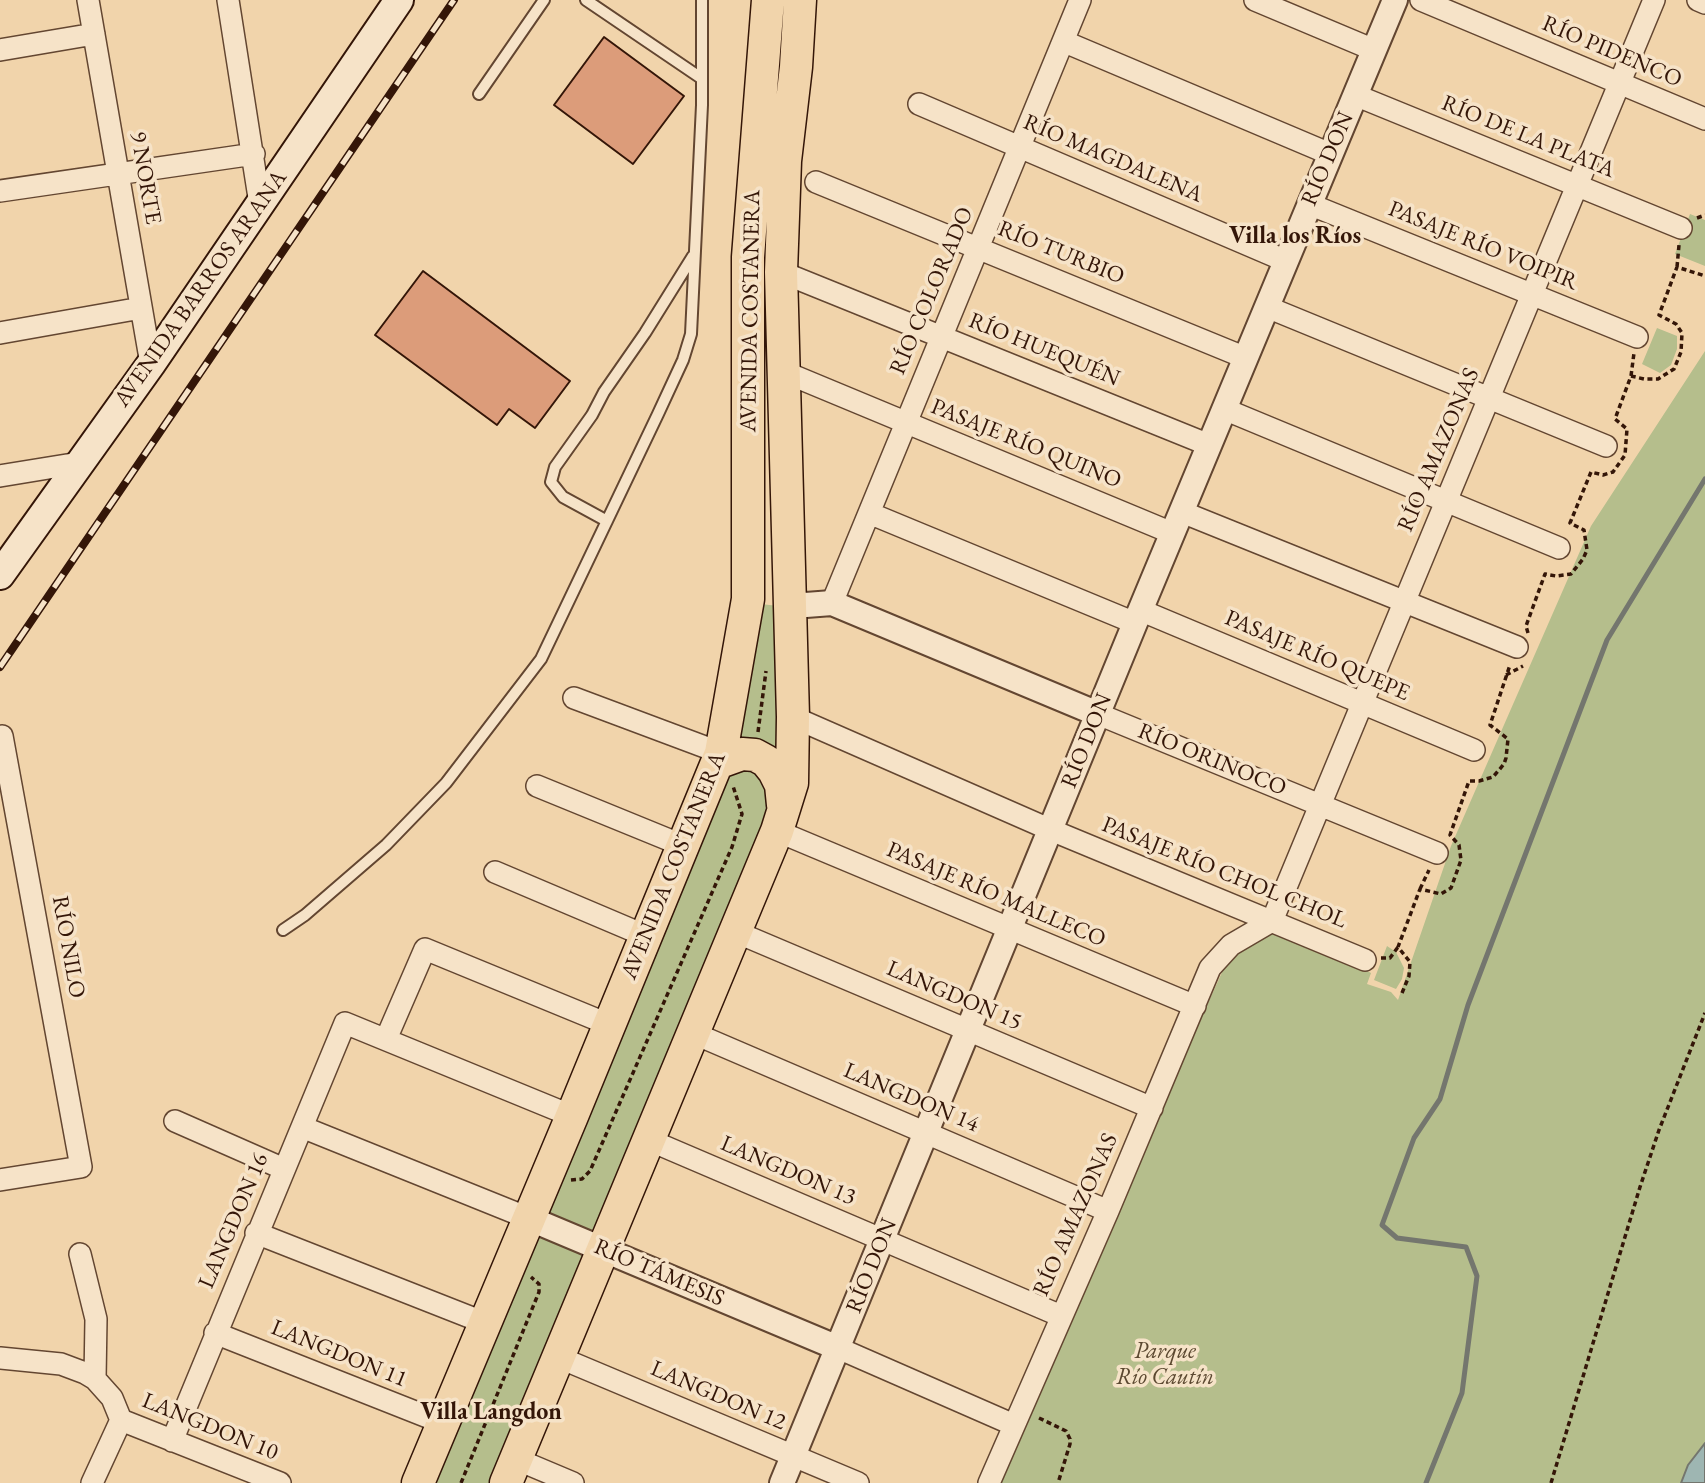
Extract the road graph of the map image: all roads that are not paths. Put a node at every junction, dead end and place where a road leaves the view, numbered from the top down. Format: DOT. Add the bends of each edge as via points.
graph roads {
  1 [pos="88,0"];
  2 [pos="228,0"];
  3 [pos="399,0"];
  4 [pos="544,0"];
  5 [pos="586,0"];
  6 [pos="702,0"];
  7 [pos="768,0"];
  8 [pos="800,0"];
  9 [pos="1080,0"];
  10 [pos="1255,0"];
  11 [pos="1395,0"];
  12 [pos="1420,0"];
  13 [pos="1654,0"];
  14 [pos="1698,0"];
  15 [pos="1705,3"];
  16 [pos="380,12"];
  17 [pos="93,34"];
  18 [pos="1065,42"];
  19 [pos="0,50"];
  20 [pos="1374,50"];
  21 [pos="701,78"];
  22 [pos="1619,84"];
  23 [pos="479,94"];
  24 [pos="1355,95"];
  25 [pos="919,104"];
  26 [pos="1705,120"];
  27 [pos="1020,147"];
  28 [pos="254,154"];
  29 [pos="1330,154"];
  30 [pos="118,174"];
  31 [pos="816,182"];
  32 [pos="1577,186"];
  33 [pos="0,191"];
  34 [pos="260,204"];
  35 [pos="1310,204"];
  36 [pos="1681,228"];
  37 [pos="978,247"];
  38 [pos="695,253"];
  39 [pos="1286,261"];
  40 [pos="781,272"];
  41 [pos="1532,294"];
  42 [pos="1267,307"];
  43 [pos="141,308"];
  44 [pos="0,333"];
  45 [pos="941,337"];
  46 [pos="1637,337"];
  47 [pos="1245,358"];
  48 [pos="151,364"];
  49 [pos="782,371"];
  50 [pos="1489,398"];
  51 [pos="1224,409"];
  52 [pos="905,423"];
  53 [pos="1209,445"];
  54 [pos="1606,446"];
  55 [pos="79,463"];
  56 [pos="0,476"];
  57 [pos="1446,501"];
  58 [pos="869,513"];
  59 [pos="607,521"];
  60 [pos="1177,522"];
  61 [pos="1559,548"];
  62 [pos="0,575"];
  63 [pos="1405,601"];
  64 [pos="791,603"];
  65 [pos="832,603"];
  66 [pos="1138,617"];
  67 [pos="1517,647"];
  68 [pos="574,698"];
  69 [pos="1363,703"];
  70 [pos="1098,714"];
  71 [pos="793,717"];
  72 [pos="1,737"];
  73 [pos="1474,750"];
  74 [pos="719,758"];
  75 [pos="537,786"];
  76 [pos="1321,805"];
  77 [pos="781,820"];
  78 [pos="1051,830"];
  79 [pos="684,846"];
  80 [pos="1437,853"];
  81 [pos="495,872"];
  82 [pos="1272,921"];
  83 [pos="1010,929"];
  84 [pos="283,930"];
  85 [pos="736,932"];
  86 [pos="646,936"];
  87 [pos="1366,960"];
  88 [pos="1195,1006"];
  89 [pos="610,1025"];
  90 [pos="968,1030"];
  91 [pos="693,1033"];
  92 [pos="386,1039"];
  93 [pos="1152,1108"];
  94 [pos="572,1116"];
  95 [pos="175,1121"];
  96 [pos="302,1127"];
  97 [pos="926,1133"];
  98 [pos="649,1140"];
  99 [pos="284,1169"];
  100 [pos="0,1180"];
  101 [pos="1108,1211"];
  102 [pos="528,1218"];
  103 [pos="256,1233"];
  104 [pos="883,1240"];
  105 [pos="603,1249"];
  106 [pos="80,1254"];
  107 [pos="1061,1316"];
  108 [pos="485,1323"];
  109 [pos="215,1333"];
  110 [pos="838,1348"];
  111 [pos="558,1357"];
  112 [pos="0,1358"];
  113 [pos="95,1379"];
  114 [pos="1021,1419"];
  115 [pos="121,1420"];
  116 [pos="443,1423"];
  117 [pos="172,1441"];
  118 [pos="793,1456"];
  119 [pos="511,1471"];
  120 [pos="92,1483"];
  121 [pos="280,1483"];
  122 [pos="418,1483"];
  123 [pos="573,1483"];
  124 [pos="782,1483"];
  125 [pos="858,1483"];
  126 [pos="989,1483"];
  1 -- 17 [label="street, 9 NORTE"];
  2 -- 28 [label="street"];
  3 -- 16 [label="main road, AVENIDA BARROS ARANA"];
  4 -- 23 [label="lane"];
  5 -- 21 [label="lane"];
  6 -- 21 [label="lane"];
  7 -- 74 [label="main road, AVENIDA COSTANERA" via="748,257 748,599"];
  8 -- 40 [label="main road, AVENIDA COSTANERA" via="785,161"];
  9 -- 18 [label="street, RÍO COLORADO"];
  10 -- 20 [label="street"];
  11 -- 20 [label="street, RÍO DON"];
  12 -- 22 [label="street, RÍO PIDENCO"];
  13 -- 22 [label="street, RÍO AMAZONAS"];
  14 -- 15 [label="street"];
  16 -- 34 [label="main road, AVENIDA BARROS ARANA"];
  17 -- 19 [label="street"];
  17 -- 30 [label="street, 9 NORTE"];
  18 -- 27 [label="street, RÍO COLORADO"];
  18 -- 29 [label="street"];
  20 -- 24 [label="street, RÍO DON"];
  21 -- 38 [label="lane"];
  22 -- 26 [label="street, RÍO PIDENCO"];
  22 -- 32 [label="street, RÍO AMAZONAS"];
  24 -- 29 [label="street, RÍO DON"];
  24 -- 32 [label="street, RÍO DE LA PLATA"];
  25 -- 27 [label="street, RÍO MAGDALENA"];
  27 -- 37 [label="street, RÍO COLORADO"];
  27 -- 39 [label="street, RÍO MAGDALENA"];
  28 -- 30 [label="street"];
  28 -- 34 [label="street"];
  29 -- 35 [label="street, RÍO DON"];
  30 -- 33 [label="street"];
  30 -- 43 [label="street, 9 NORTE"];
  31 -- 37 [label="street, RÍO TURBIO"];
  32 -- 36 [label="street, RÍO DE LA PLATA"];
  32 -- 41 [label="street, RÍO AMAZONAS"];
  34 -- 48 [label="main road, AVENIDA BARROS ARANA"];
  35 -- 39 [label="street, RÍO DON"];
  35 -- 41 [label="street, PASAJE RÍO VOIPIR"];
  37 -- 45 [label="street, RÍO COLORADO"];
  37 -- 47 [label="street, RÍO TURBIO"];
  38 -- 59 [label="lane" via="691,334"];
  38 -- 59 [label="lane" via="555,467 551,482 563,497"];
  39 -- 42 [label="street, RÍO DON"];
  40 -- 45 [label="street, RÍO HUEQUÉN"];
  40 -- 49 [label="main road, AVENIDA COSTANERA"];
  41 -- 46 [label="street, PASAJE RÍO VOIPIR"];
  41 -- 50 [label="street, RÍO AMAZONAS"];
  42 -- 47 [label="street, RÍO DON"];
  42 -- 50 [label="street"];
  43 -- 44 [label="street"];
  43 -- 48 [label="street, 9 NORTE"];
  45 -- 52 [label="street, RÍO COLORADO"];
  45 -- 53 [label="street, RÍO HUEQUÉN"];
  47 -- 51 [label="street, RÍO DON"];
  48 -- 55 [label="main road, AVENIDA BARROS ARANA"];
  49 -- 52 [label="street, PASAJE RÍO QUINO"];
  49 -- 64 [label="main road, AVENIDA COSTANERA"];
  50 -- 54 [label="street"];
  50 -- 57 [label="street, RÍO AMAZONAS"];
  51 -- 53 [label="street, RÍO DON"];
  51 -- 57 [label="street"];
  52 -- 58 [label="street, RÍO COLORADO"];
  52 -- 60 [label="street, PASAJE RÍO QUINO"];
  53 -- 60 [label="street, RÍO DON"];
  55 -- 56 [label="street"];
  55 -- 62 [label="main road, AVENIDA BARROS ARANA"];
  57 -- 61 [label="street"];
  57 -- 63 [label="street, RÍO AMAZONAS"];
  58 -- 65 [label="street, RÍO COLORADO"];
  58 -- 66 [label="street, PASAJE RÍO QUEPE"];
  59 -- 84 [label="lane" via="541,659 446,783 386,845"];
  60 -- 63 [label="street, PASAJE RÍO QUINO"];
  60 -- 66 [label="street, RÍO DON"];
  63 -- 67 [label="street, PASAJE RÍO QUINO"];
  63 -- 69 [label="street, RÍO AMAZONAS"];
  64 -- 65 [label="street, RÍO ORINOCO"];
  64 -- 71 [label="main road, AVENIDA COSTANERA"];
  65 -- 70 [label="street, RÍO ORINOCO"];
  66 -- 69 [label="street, PASAJE RÍO QUEPE"];
  66 -- 70 [label="street, RÍO DON"];
  68 -- 74 [label="street"];
  69 -- 73 [label="street, PASAJE RÍO QUEPE"];
  69 -- 76 [label="street, RÍO AMAZONAS"];
  70 -- 76 [label="street, RÍO ORINOCO"];
  70 -- 78 [label="street, RÍO DON"];
  71 -- 77 [label="main road, AVENIDA COSTANERA" via="792,783"];
  71 -- 78 [label="street, PASAJE RÍO CHOL CHOL"];
  72 -- 100 [label="street, RÍO NILO" via="81,1167"];
  74 -- 77 [label="main road" via="742,754 766,761 781,785"];
  74 -- 79 [label="main road, AVENIDA COSTANERA"];
  75 -- 79 [label="street"];
  76 -- 80 [label="street, RÍO ORINOCO"];
  76 -- 82 [label="street, RÍO AMAZONAS"];
  77 -- 83 [label="street, PASAJE RÍO MALLECO"];
  77 -- 85 [label="main road, AVENIDA COSTANERA"];
  78 -- 82 [label="street, PASAJE RÍO CHOL CHOL"];
  78 -- 83 [label="street, RÍO DON"];
  79 -- 86 [label="main road, AVENIDA COSTANERA"];
  81 -- 86 [label="street"];
  82 -- 87 [label="street, PASAJE RÍO CHOL CHOL"];
  82 -- 88 [label="street, RÍO AMAZONAS" via="1231,945 1210,968"];
  83 -- 88 [label="street, PASAJE RÍO MALLECO"];
  83 -- 90 [label="street, RÍO DON"];
  85 -- 90 [label="street, LANGDON 15"];
  85 -- 91 [label="main road, AVENIDA COSTANERA"];
  86 -- 89 [label="main road, AVENIDA COSTANERA"];
  88 -- 93 [label="street, RÍO AMAZONAS"];
  89 -- 92 [label="street" via="425,949"];
  89 -- 94 [label="main road, AVENIDA COSTANERA"];
  90 -- 93 [label="street, LANGDON 15"];
  90 -- 97 [label="street, RÍO DON"];
  91 -- 97 [label="street, LANGDON 14"];
  91 -- 98 [label="main road, AVENIDA COSTANERA"];
  92 -- 94 [label="street"];
  92 -- 96 [label="street, LANGDON 16" via="345,1023"];
  93 -- 101 [label="street, RÍO AMAZONAS"];
  94 -- 102 [label="main road, AVENIDA COSTANERA"];
  95 -- 99 [label="street"];
  96 -- 99 [label="street, LANGDON 16"];
  96 -- 102 [label="street, RÍO TÁMESIS"];
  97 -- 101 [label="street, LANGDON 14"];
  97 -- 104 [label="street, RÍO DON"];
  98 -- 104 [label="street, LANGDON 13"];
  98 -- 105 [label="main road, AVENIDA COSTANERA"];
  99 -- 103 [label="street, LANGDON 16"];
  101 -- 107 [label="street, RÍO AMAZONAS"];
  102 -- 105 [label="street, RÍO TÁMESIS"];
  102 -- 108 [label="main road, AVENIDA COSTANERA"];
  103 -- 108 [label="street"];
  103 -- 109 [label="street, LANGDON 16"];
  104 -- 107 [label="street, LANGDON 13"];
  104 -- 110 [label="street, RÍO DON"];
  105 -- 110 [label="street, RÍO TÁMESIS"];
  105 -- 111 [label="main road, AVENIDA COSTANERA"];
  106 -- 113 [label="street" via="96,1319"];
  107 -- 114 [label="street, RÍO AMAZONAS"];
  108 -- 116 [label="main road, AVENIDA COSTANERA"];
  109 -- 116 [label="street, LANGDON 11"];
  109 -- 117 [label="street, LANGDON 16"];
  110 -- 114 [label="street, RÍO TÁMESIS"];
  110 -- 118 [label="street, RÍO DON"];
  111 -- 118 [label="street, LANGDON 12"];
  111 -- 119 [label="main road, AVENIDA COSTANERA"];
  112 -- 113 [label="street" via="61,1364"];
  113 -- 115 [label="street" via="112,1398"];
  114 -- 126 [label="street, RÍO AMAZONAS"];
  115 -- 117 [label="street, LANGDON 10"];
  115 -- 120 [label="street"];
  116 -- 122 [label="main road, AVENIDA COSTANERA"];
  117 -- 121 [label="street, LANGDON 10"];
  118 -- 124 [label="street, RÍO DON"];
  118 -- 125 [label="street, LANGDON 12"];
  119 -- 123 [label="street"];
}
